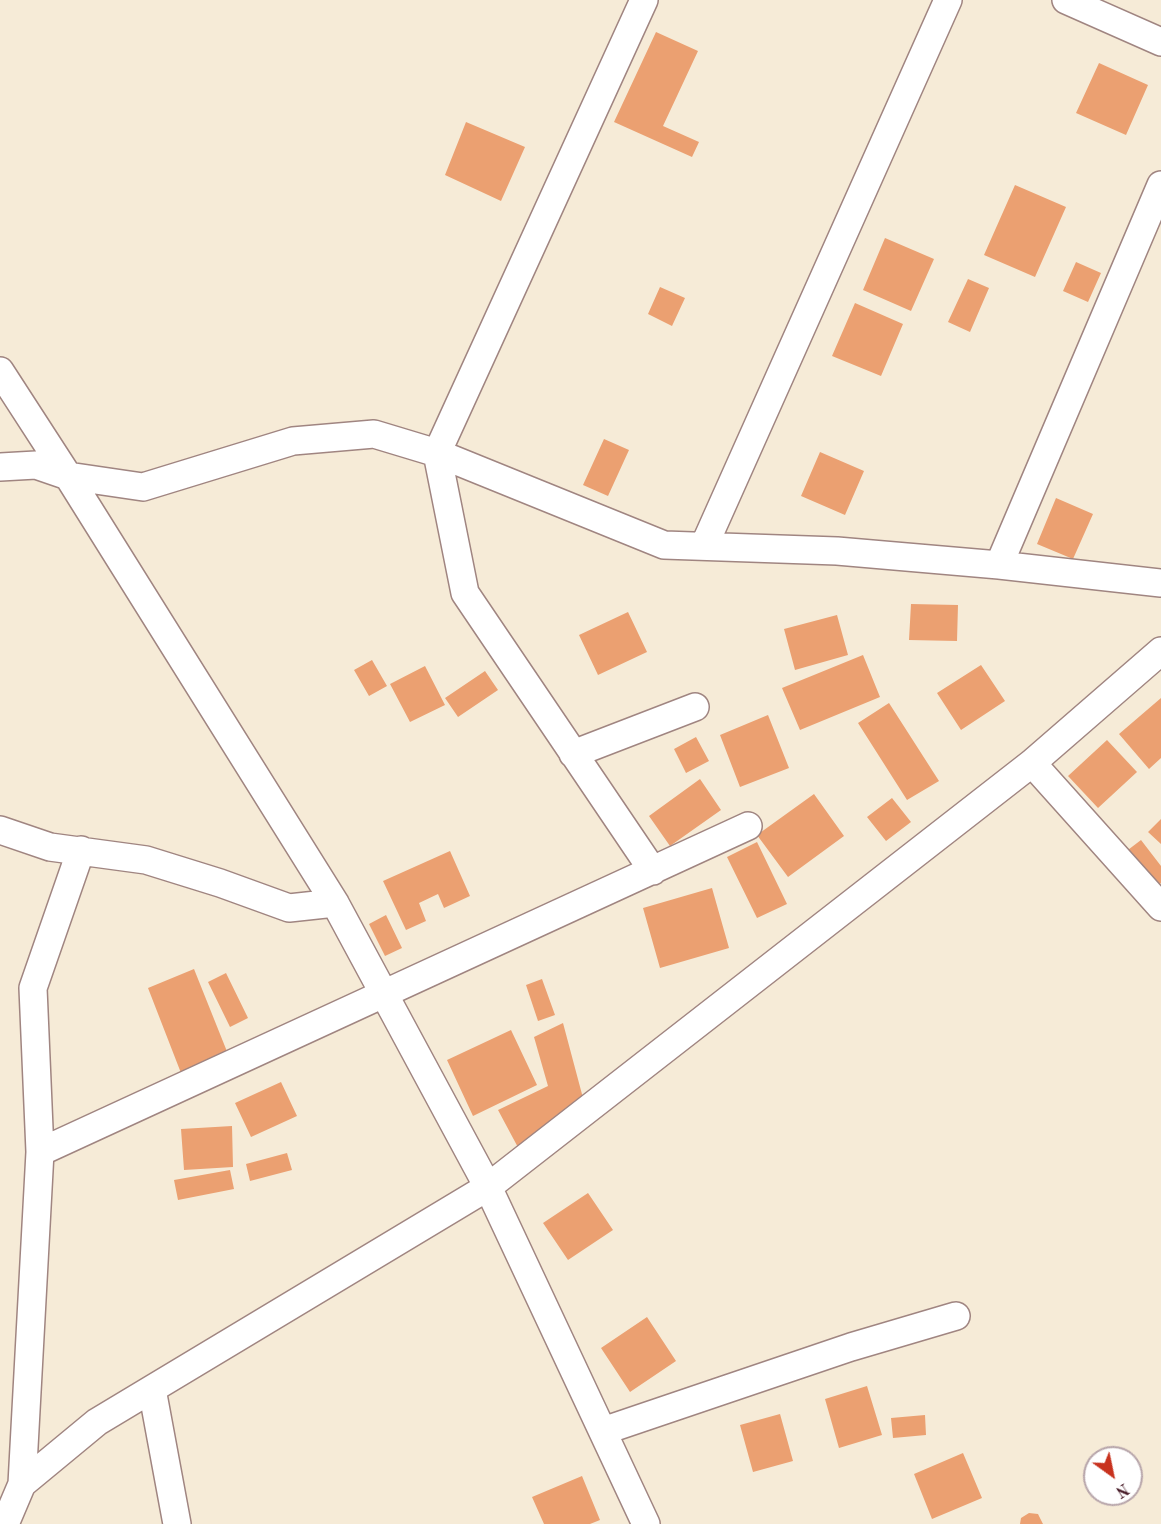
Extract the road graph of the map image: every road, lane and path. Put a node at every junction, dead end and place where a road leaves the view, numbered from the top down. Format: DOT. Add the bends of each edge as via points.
graph roads {
  1 [pos="644,0"];
  2 [pos="948,0"];
  3 [pos="1066,0"];
  4 [pos="1161,42"];
  5 [pos="1161,185"];
  6 [pos="0,371"];
  7 [pos="437,453"];
  8 [pos="0,467"];
  9 [pos="68,476"];
  10 [pos="704,546"];
  11 [pos="999,565"];
  12 [pos="1161,583"];
  13 [pos="1161,651"];
  14 [pos="695,707"];
  15 [pos="573,754"];
  16 [pos="1032,763"];
  17 [pos="748,826"];
  18 [pos="0,830"];
  19 [pos="81,850"];
  20 [pos="653,871"];
  21 [pos="335,903"];
  22 [pos="1161,907"];
  23 [pos="383,994"];
  24 [pos="40,1152"];
  25 [pos="488,1187"];
  26 [pos="957,1316"];
  27 [pos="152,1389"];
  28 [pos="603,1431"];
  29 [pos="22,1484"];
  30 [pos="5,1524"];
  31 [pos="177,1524"];
  32 [pos="646,1524"];
  1 -- 7 [label="street"];
  2 -- 10 [label="street"];
  3 -- 4 [label="street"];
  5 -- 11 [label="street"];
  6 -- 9 [label="street"];
  7 -- 9 [label="street" via="374,434 293,441 143,487"];
  7 -- 10 [label="street" via="664,544"];
  7 -- 15 [label="street" via="465,593"];
  8 -- 9 [label="street" via="36,465"];
  9 -- 21 [label="street"];
  10 -- 11 [label="street" via="837,551"];
  11 -- 12 [label="street"];
  13 -- 16 [label="street"];
  14 -- 15 [label="street"];
  15 -- 20 [label="street"];
  16 -- 22 [label="street"];
  16 -- 25 [label="street"];
  17 -- 20 [label="street"];
  18 -- 19 [label="street" via="50,847"];
  19 -- 21 [label="street" via="146,860 289,908"];
  19 -- 24 [label="street" via="33,988"];
  20 -- 23 [label="street"];
  21 -- 23 [label="street"];
  23 -- 24 [label="street"];
  23 -- 25 [label="street"];
  24 -- 29 [label="street"];
  25 -- 27 [label="street"];
  25 -- 28 [label="street"];
  26 -- 28 [label="street" via="851,1347"];
  27 -- 29 [label="street" via="97,1422"];
  27 -- 31 [label="street"];
  28 -- 32 [label="street"];
  29 -- 30 [label="street"];
}
